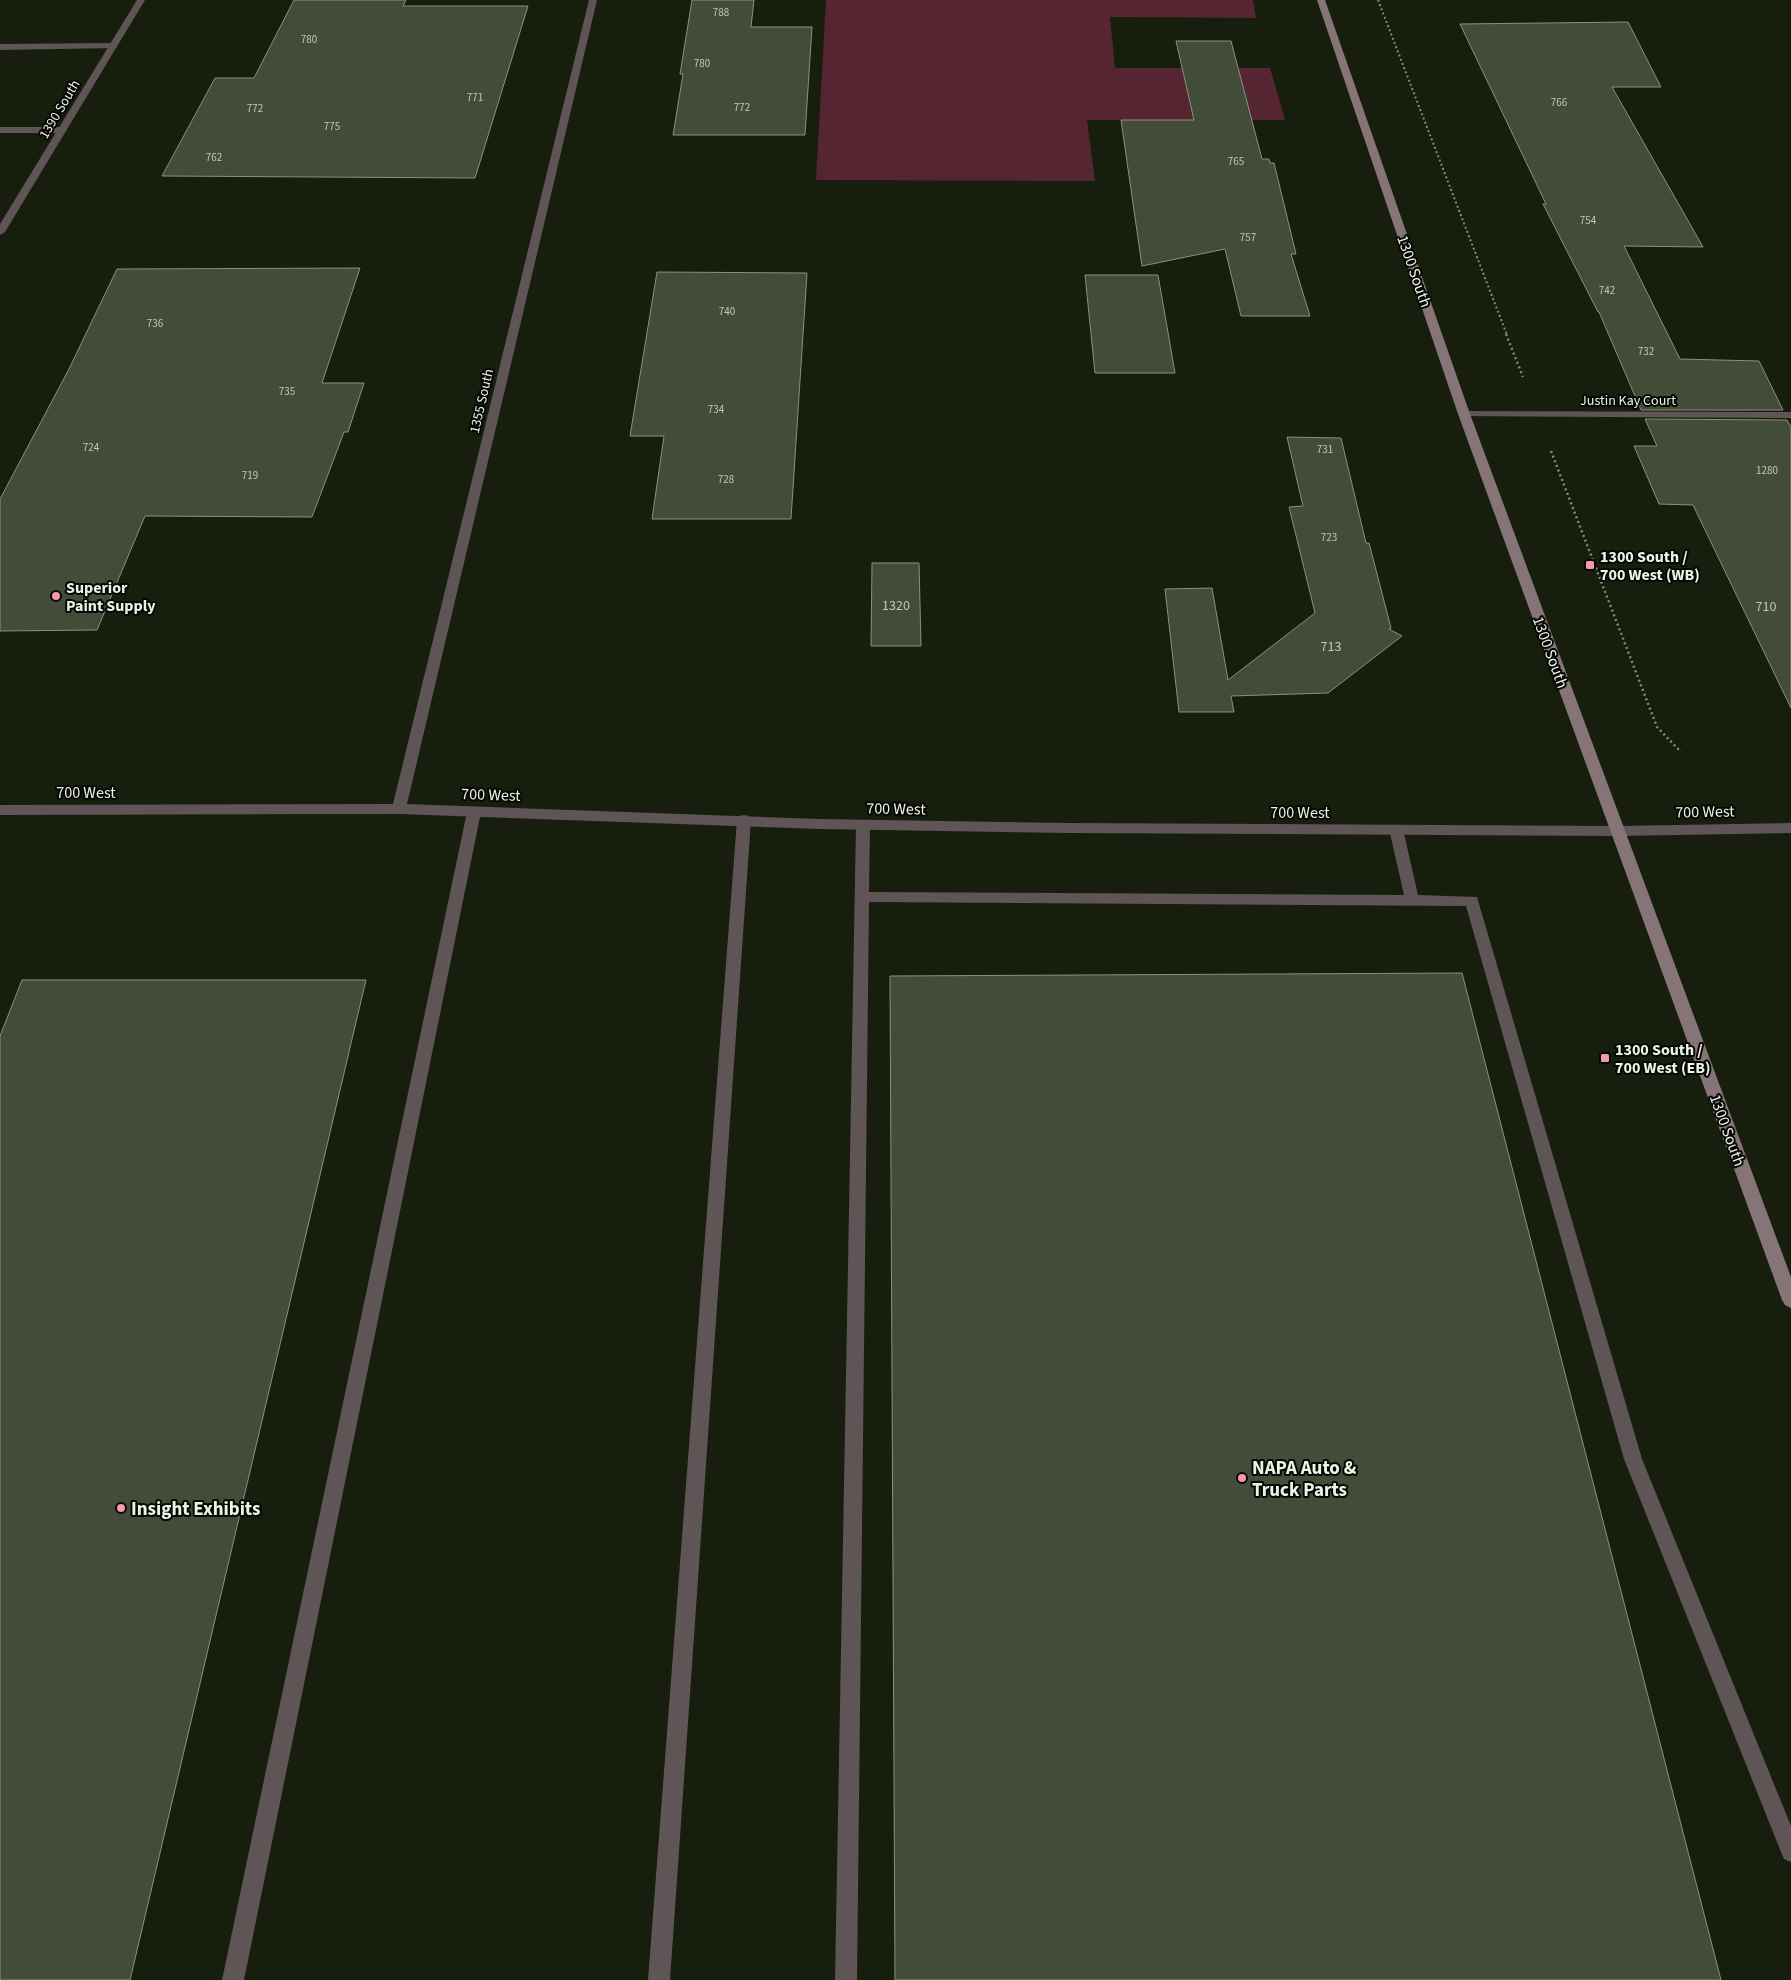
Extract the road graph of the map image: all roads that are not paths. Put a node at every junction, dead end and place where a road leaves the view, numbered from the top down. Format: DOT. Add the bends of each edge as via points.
graph roads {
  1 [pos="141,0"];
  2 [pos="593,0"];
  3 [pos="1322,0"];
  4 [pos="113,46"];
  5 [pos="0,47"];
  6 [pos="0,130"];
  7 [pos="62,130"];
  8 [pos="0,232"];
  9 [pos="1464,414"];
  10 [pos="1791,415"];
  11 [pos="399,809"];
  12 [pos="0,811"];
  13 [pos="474,812"];
  14 [pos="744,820"];
  15 [pos="863,825"];
  16 [pos="1791,828"];
  17 [pos="1396,829"];
  18 [pos="1617,831"];
  19 [pos="862,897"];
  20 [pos="1412,901"];
  21 [pos="1791,1300"];
  22 [pos="1791,1852"];
  23 [pos="233,1980"];
  24 [pos="659,1980"];
  25 [pos="846,1980"];
  1 -- 4 [label="street, 1390 South"];
  2 -- 11 [label="street, 1355 South"];
  3 -- 9 [label="main road, 1300 South"];
  4 -- 5 [label="street"];
  4 -- 7 [label="street, 1390 South"];
  6 -- 7 [label="street"];
  7 -- 8 [label="street, 1390 South"];
  9 -- 10 [label="street, Justin Kay Court"];
  9 -- 18 [label="main road, 1300 South"];
  11 -- 12 [label="street, 700 West"];
  11 -- 13 [label="street, 700 West"];
  13 -- 14 [label="street, 700 West"];
  13 -- 23 [label="street"];
  14 -- 15 [label="street, 700 West"];
  14 -- 24 [label="street"];
  15 -- 17 [label="street, 700 West"];
  15 -- 19 [label="street"];
  16 -- 18 [label="street, 700 West"];
  17 -- 18 [label="street, 700 West"];
  17 -- 20 [label="street"];
  18 -- 21 [label="main road, 1300 South"];
  19 -- 20 [label="street"];
  19 -- 25 [label="street"];
  20 -- 22 [label="street" via="1472,901 1633,1459"];
}
